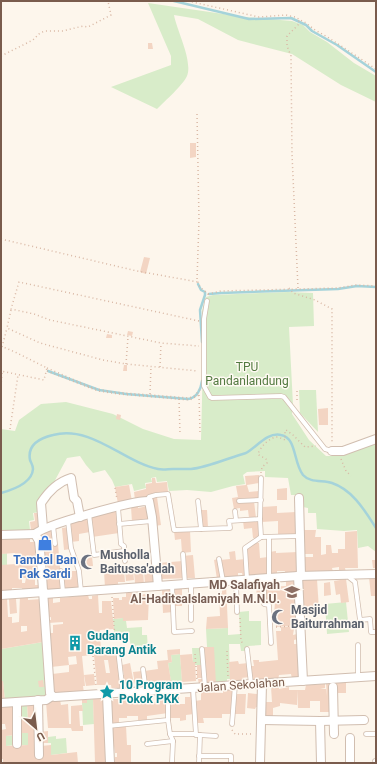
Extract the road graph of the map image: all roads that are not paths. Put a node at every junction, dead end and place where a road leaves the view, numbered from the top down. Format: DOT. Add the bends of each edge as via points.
graph roads {
  1 [pos="207,301"];
  2 [pos="376,439"];
  3 [pos="335,451"];
  4 [pos="261,478"];
  5 [pos="299,498"];
  6 [pos="262,500"];
  7 [pos="198,501"];
  8 [pos="239,501"];
  9 [pos="149,502"];
  10 [pos="118,506"];
  11 [pos="234,511"];
  12 [pos="89,514"];
  13 [pos="80,517"];
  14 [pos="260,519"];
  15 [pos="236,520"];
  16 [pos="68,521"];
  17 [pos="152,521"];
  18 [pos="119,524"];
  19 [pos="54,525"];
  20 [pos="43,528"];
  21 [pos="201,529"];
  22 [pos="35,534"];
  23 [pos="1,535"];
  24 [pos="300,536"];
  25 [pos="268,537"];
  26 [pos="261,538"];
  27 [pos="55,544"];
  28 [pos="124,551"];
  29 [pos="183,554"];
  30 [pos="219,559"];
  31 [pos="125,561"];
  32 [pos="61,571"];
  33 [pos="349,574"];
  34 [pos="376,574"];
  35 [pos="300,576"];
  36 [pos="267,578"];
  37 [pos="236,580"];
  38 [pos="247,580"];
  39 [pos="223,582"];
  40 [pos="188,584"];
  41 [pos="172,585"];
  42 [pos="158,586"];
  43 [pos="81,592"];
  44 [pos="44,593"];
  45 [pos="63,593"];
  46 [pos="1,595"];
  47 [pos="237,612"];
  48 [pos="192,620"];
  49 [pos="192,631"];
  50 [pos="376,632"];
  51 [pos="271,643"];
  52 [pos="358,645"];
  53 [pos="202,649"];
  54 [pos="247,649"];
  55 [pos="118,650"];
  56 [pos="143,670"];
  57 [pos="376,676"];
  58 [pos="358,677"];
  59 [pos="303,681"];
  60 [pos="267,683"];
  61 [pos="333,683"];
  62 [pos="251,684"];
  63 [pos="232,685"];
  64 [pos="199,688"];
  65 [pos="168,690"];
  66 [pos="146,692"];
  67 [pos="123,694"];
  68 [pos="103,695"];
  69 [pos="52,696"];
  70 [pos="38,700"];
  71 [pos="17,702"];
  72 [pos="1,703"];
  73 [pos="168,720"];
  74 [pos="262,720"];
  75 [pos="364,720"];
  76 [pos="320,721"];
  77 [pos="334,721"];
  78 [pos="232,724"];
  79 [pos="108,726"];
  80 [pos="170,734"];
  81 [pos="334,734"];
  82 [pos="366,734"];
  83 [pos="376,734"];
  84 [pos="198,735"];
  85 [pos="216,736"];
  86 [pos="350,738"];
  87 [pos="173,741"];
  88 [pos="17,744"];
  89 [pos="147,744"];
  90 [pos="39,755"];
  91 [pos="199,756"];
  92 [pos="110,763"];
  93 [pos="172,763"];
  94 [pos="199,763"];
  95 [pos="231,763"];
  96 [pos="260,763"];
  97 [pos="321,763"];
  98 [pos="350,763"];
  1 -- 3 [label="lane" via="204,319 204,386 210,397 284,397 325,449"];
  2 -- 3 [label="street" via="343,451"];
  4 -- 6 [label="lane"];
  5 -- 24 [label="street"];
  6 -- 8 [label="lane"];
  6 -- 14 [label="lane"];
  7 -- 21 [label="lane"];
  9 -- 10 [label="street"];
  9 -- 17 [label="street"];
  9 -- 21 [label="lane" via="150,497 168,494 174,530"];
  10 -- 12 [label="street"];
  10 -- 18 [label="lane"];
  11 -- 15 [label="lane"];
  12 -- 13 [label="street"];
  12 -- 28 [label="lane" via="94,555"];
  13 -- 16 [label="street"];
  13 -- 20 [label="street" via="70,478 56,485 41,503"];
  14 -- 15 [label="lane"];
  14 -- 26 [label="lane"];
  15 -- 21 [label="lane" via="229,521 230,528"];
  16 -- 19 [label="street"];
  16 -- 43 [label="lane"];
  17 -- 18 [label="lane"];
  17 -- 42 [label="street"];
  18 -- 28 [label="lane"];
  19 -- 20 [label="street"];
  19 -- 27 [label="lane"];
  20 -- 22 [label="street"];
  22 -- 23 [label="street"];
  22 -- 44 [label="street" via="39,544"];
  24 -- 25 [label="lane"];
  24 -- 35 [label="street"];
  25 -- 26 [label="lane"];
  25 -- 36 [label="lane"];
  26 -- 38 [label="lane" via="245,548"];
  28 -- 31 [label="lane"];
  29 -- 40 [label="lane"];
  30 -- 39 [label="lane"];
  32 -- 45 [label="lane"];
  33 -- 34 [label="street"];
  33 -- 35 [label="street"];
  33 -- 50 [label="lane" via="355,582 360,620 370,619 371,632"];
  35 -- 36 [label="street"];
  35 -- 59 [label="street"];
  36 -- 38 [label="street"];
  36 -- 51 [label="lane" via="264,604 269,605"];
  37 -- 38 [label="street"];
  37 -- 39 [label="street"];
  37 -- 47 [label="lane"];
  39 -- 40 [label="street"];
  40 -- 41 [label="street"];
  40 -- 48 [label="lane"];
  41 -- 42 [label="street"];
  41 -- 49 [label="lane" via="174,632"];
  42 -- 43 [label="street"];
  43 -- 45 [label="street"];
  44 -- 45 [label="street"];
  44 -- 46 [label="street"];
  44 -- 69 [label="street"];
  52 -- 58 [label="lane"];
  53 -- 64 [label="lane"];
  54 -- 62 [label="lane"];
  55 -- 67 [label="lane"];
  56 -- 66 [label="lane"];
  57 -- 58 [label="street, Jalan Sekolahan"];
  58 -- 61 [label="street, Jalan Sekolahan"];
  59 -- 60 [label="street, Jalan Sekolahan"];
  59 -- 61 [label="street, Jalan Sekolahan"];
  60 -- 62 [label="street, Jalan Sekolahan"];
  60 -- 74 [label="street"];
  61 -- 77 [label="street"];
  62 -- 63 [label="street, Jalan Sekolahan"];
  63 -- 64 [label="street, Jalan Sekolahan"];
  63 -- 78 [label="lane"];
  64 -- 65 [label="street, Jalan Sekolahan"];
  64 -- 84 [label="lane"];
  65 -- 66 [label="street, Jalan Sekolahan"];
  65 -- 73 [label="lane"];
  66 -- 67 [label="street, Jalan Sekolahan"];
  67 -- 68 [label="street, Jalan Sekolahan"];
  68 -- 69 [label="street, Jalan Sekolahan"];
  68 -- 79 [label="street"];
  69 -- 70 [label="street, Jalan Sekolahan" via="46,700"];
  70 -- 71 [label="street, Jalan Sekolahan"];
  70 -- 90 [label="street"];
  71 -- 72 [label="street, Jalan Sekolahan"];
  71 -- 88 [label="street"];
  73 -- 79 [label="lane"];
  73 -- 80 [label="lane"];
  74 -- 76 [label="street"];
  74 -- 96 [label="street"];
  75 -- 77 [label="street"];
  76 -- 77 [label="street"];
  76 -- 97 [label="street"];
  77 -- 81 [label="street"];
  79 -- 92 [label="street"];
  80 -- 84 [label="lane"];
  80 -- 87 [label="lane"];
  82 -- 83 [label="lane"];
  84 -- 85 [label="lane"];
  84 -- 91 [label="lane"];
  86 -- 98 [label="street"];
  87 -- 89 [label="lane"];
  87 -- 93 [label="lane"];
  91 -- 94 [label="lane"];
  91 -- 95 [label="lane" via="231,756"];
}
